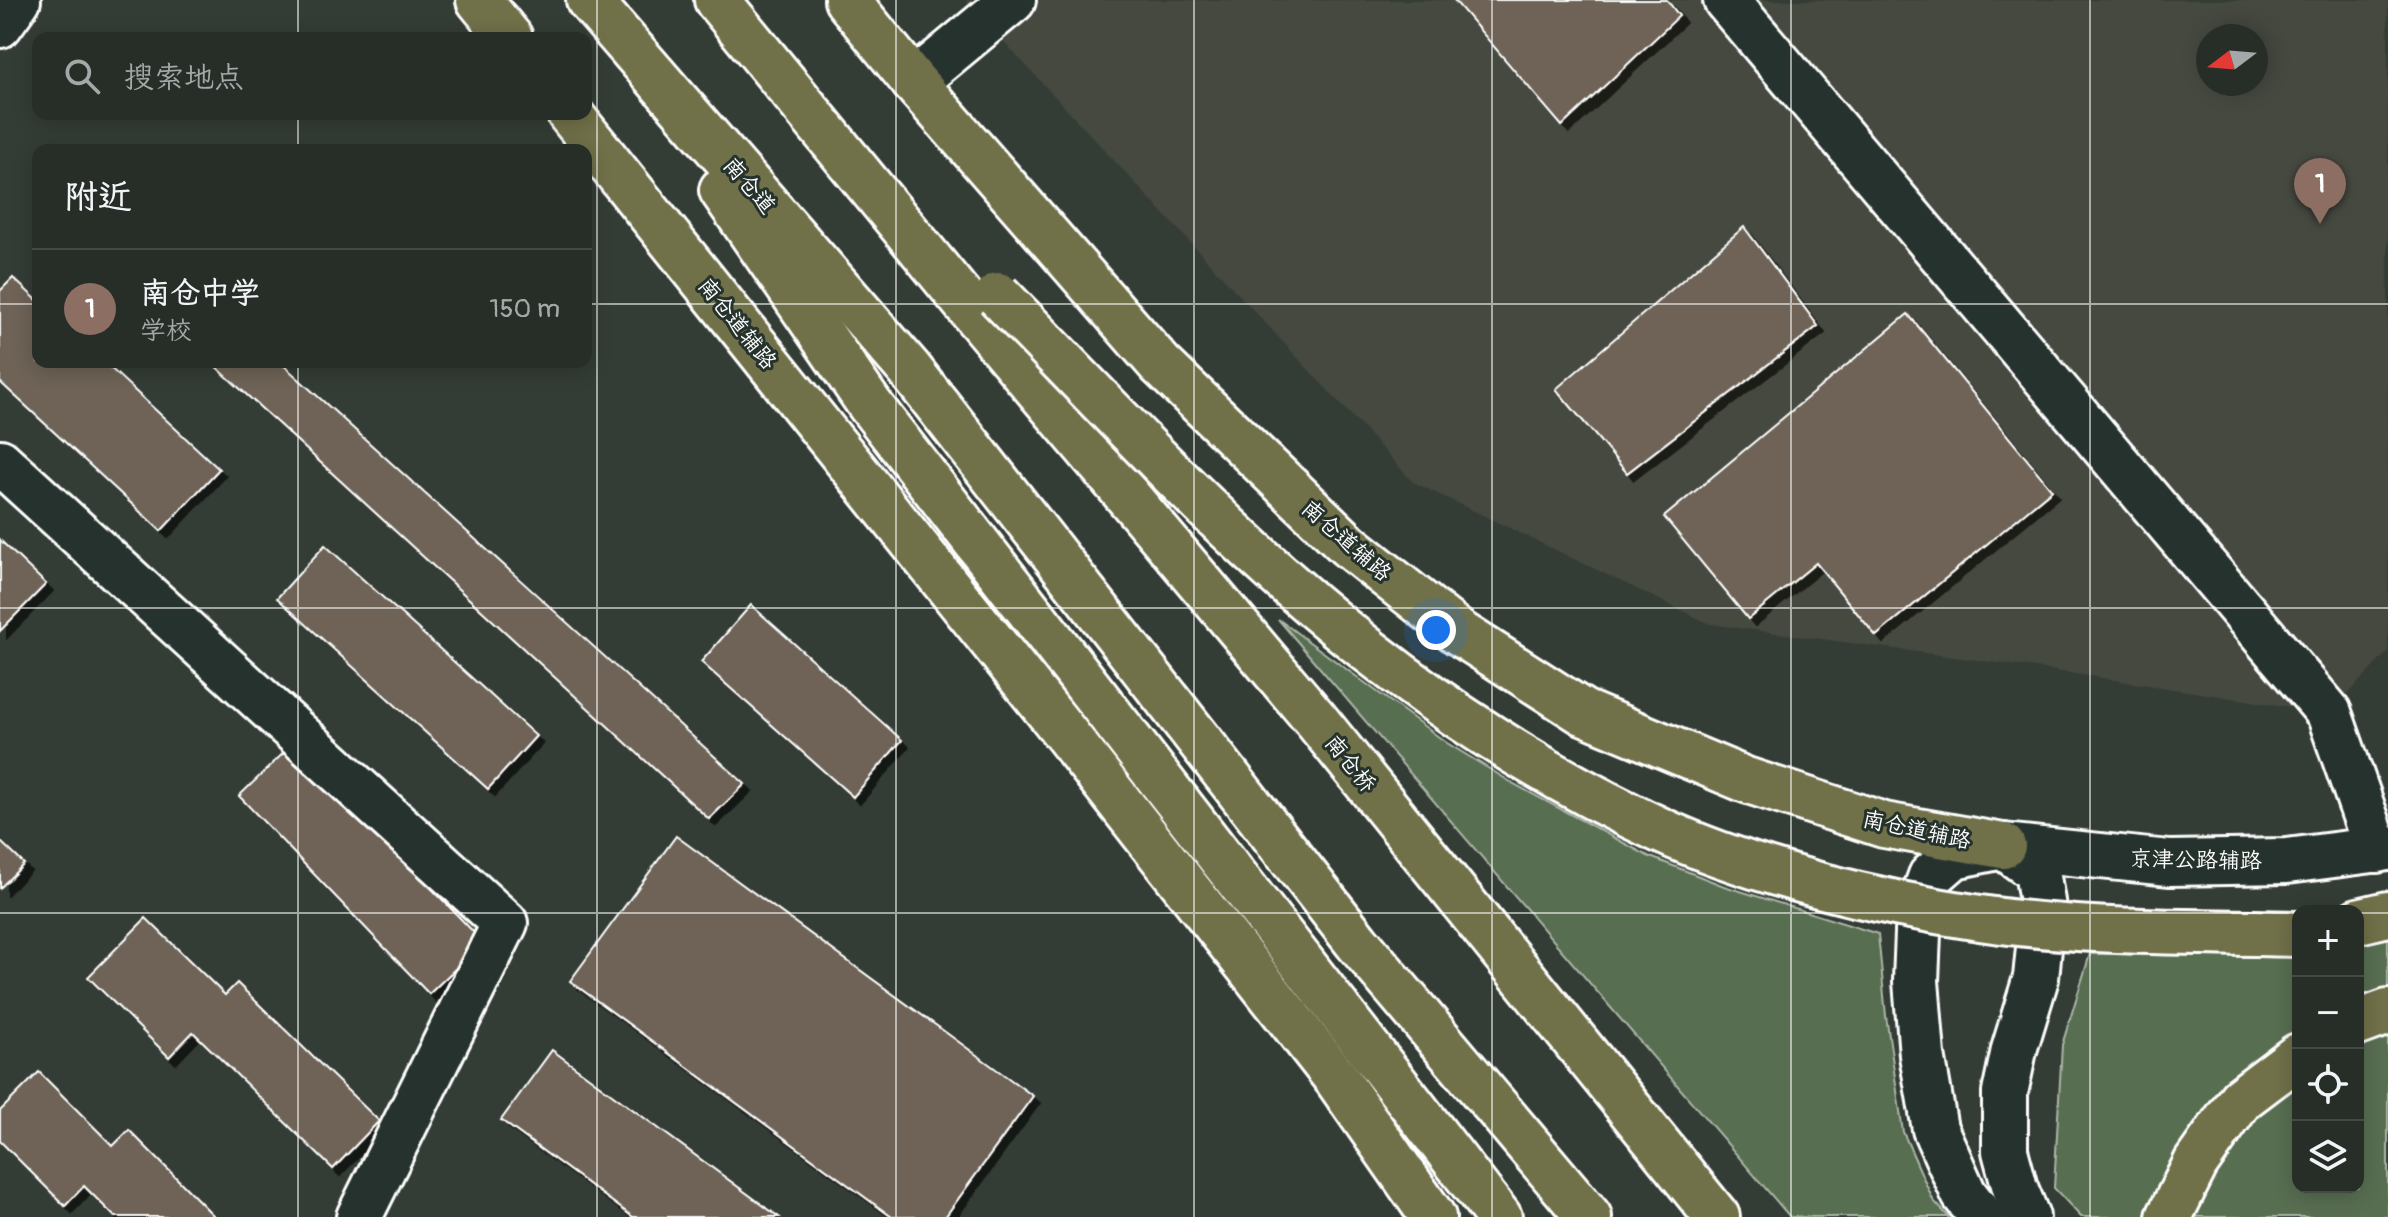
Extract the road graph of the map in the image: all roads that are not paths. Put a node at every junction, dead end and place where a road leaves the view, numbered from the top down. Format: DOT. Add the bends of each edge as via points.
graph roads {
  1 [pos="18,0"];
  2 [pos="479,0"];
  3 [pos="719,0"];
  4 [pos="847,0"];
  5 [pos="1013,0"];
  6 [pos="1726,0"];
  7 [pos="592,4"];
  8 [pos="0,25"];
  9 [pos="505,32"];
  10 [pos="914,82"];
  11 [pos="575,120"];
  12 [pos="987,305"];
  13 [pos="0,462"];
  14 [pos="2003,846"];
  15 [pos="2383,849"];
  16 [pos="2388,914"];
  17 [pos="2364,920"];
  18 [pos="2292,934"];
  19 [pos="2364,938"];
  20 [pos="2388,940"];
  21 [pos="2388,1012"];
  22 [pos="2364,1021"];
  23 [pos="2292,1061"];
  24 [pos="359,1217"];
  25 [pos="1433,1217"];
  26 [pos="1499,1217"];
  27 [pos="1589,1217"];
  28 [pos="1717,1217"];
  29 [pos="1982,1217"];
  30 [pos="2027,1217"];
  31 [pos="2169,1217"];
  1 -- 8 [label="street"];
  2 -- 9 [label="main road"];
  3 -- 12 [label="main road"];
  4 -- 10 [label="main road, 南仓道辅路"];
  5 -- 10 [label="street"];
  6 -- 15 [label="street" via="2329,713"];
  7 -- 26 [label="main road" via="870,405"];
  7 -- 27 [label="main road, 南仓道" via="910,370 1357,942"];
  10 -- 14 [label="main road, 南仓道辅路" via="1160,364 1348,545 1458,632 1583,712 1746,780 1884,825"];
  11 -- 25 [label="main road, 南仓道辅路" via="1239,954 1336,1078"];
  12 -- 18 [label="main road, bridge" via="1283,579 1367,648 1464,721 1554,776 1662,831 1832,888 1979,918 2093,929"];
  12 -- 28 [label="main road, 南仓桥"];
  13 -- 24 [label="street" via="505,923"];
  14 -- 15 [label="street, 京津公路辅路" via="2169,863 2287,861"];
  14 -- 29 [label="street, 京津公路辅路" via="1954,856 1931,876 1919,909 1916,981 1935,1129 1964,1194"];
  14 -- 30 [label="street" via="2037,871 2043,908 2036,978 2005,1093 2005,1151"];
  16 -- 17 [label="main road"];
  19 -- 20 [label="main road"];
  21 -- 22 [label="main road"];
  23 -- 31 [label="main road" via="2241,1099 2196,1163"];
}
